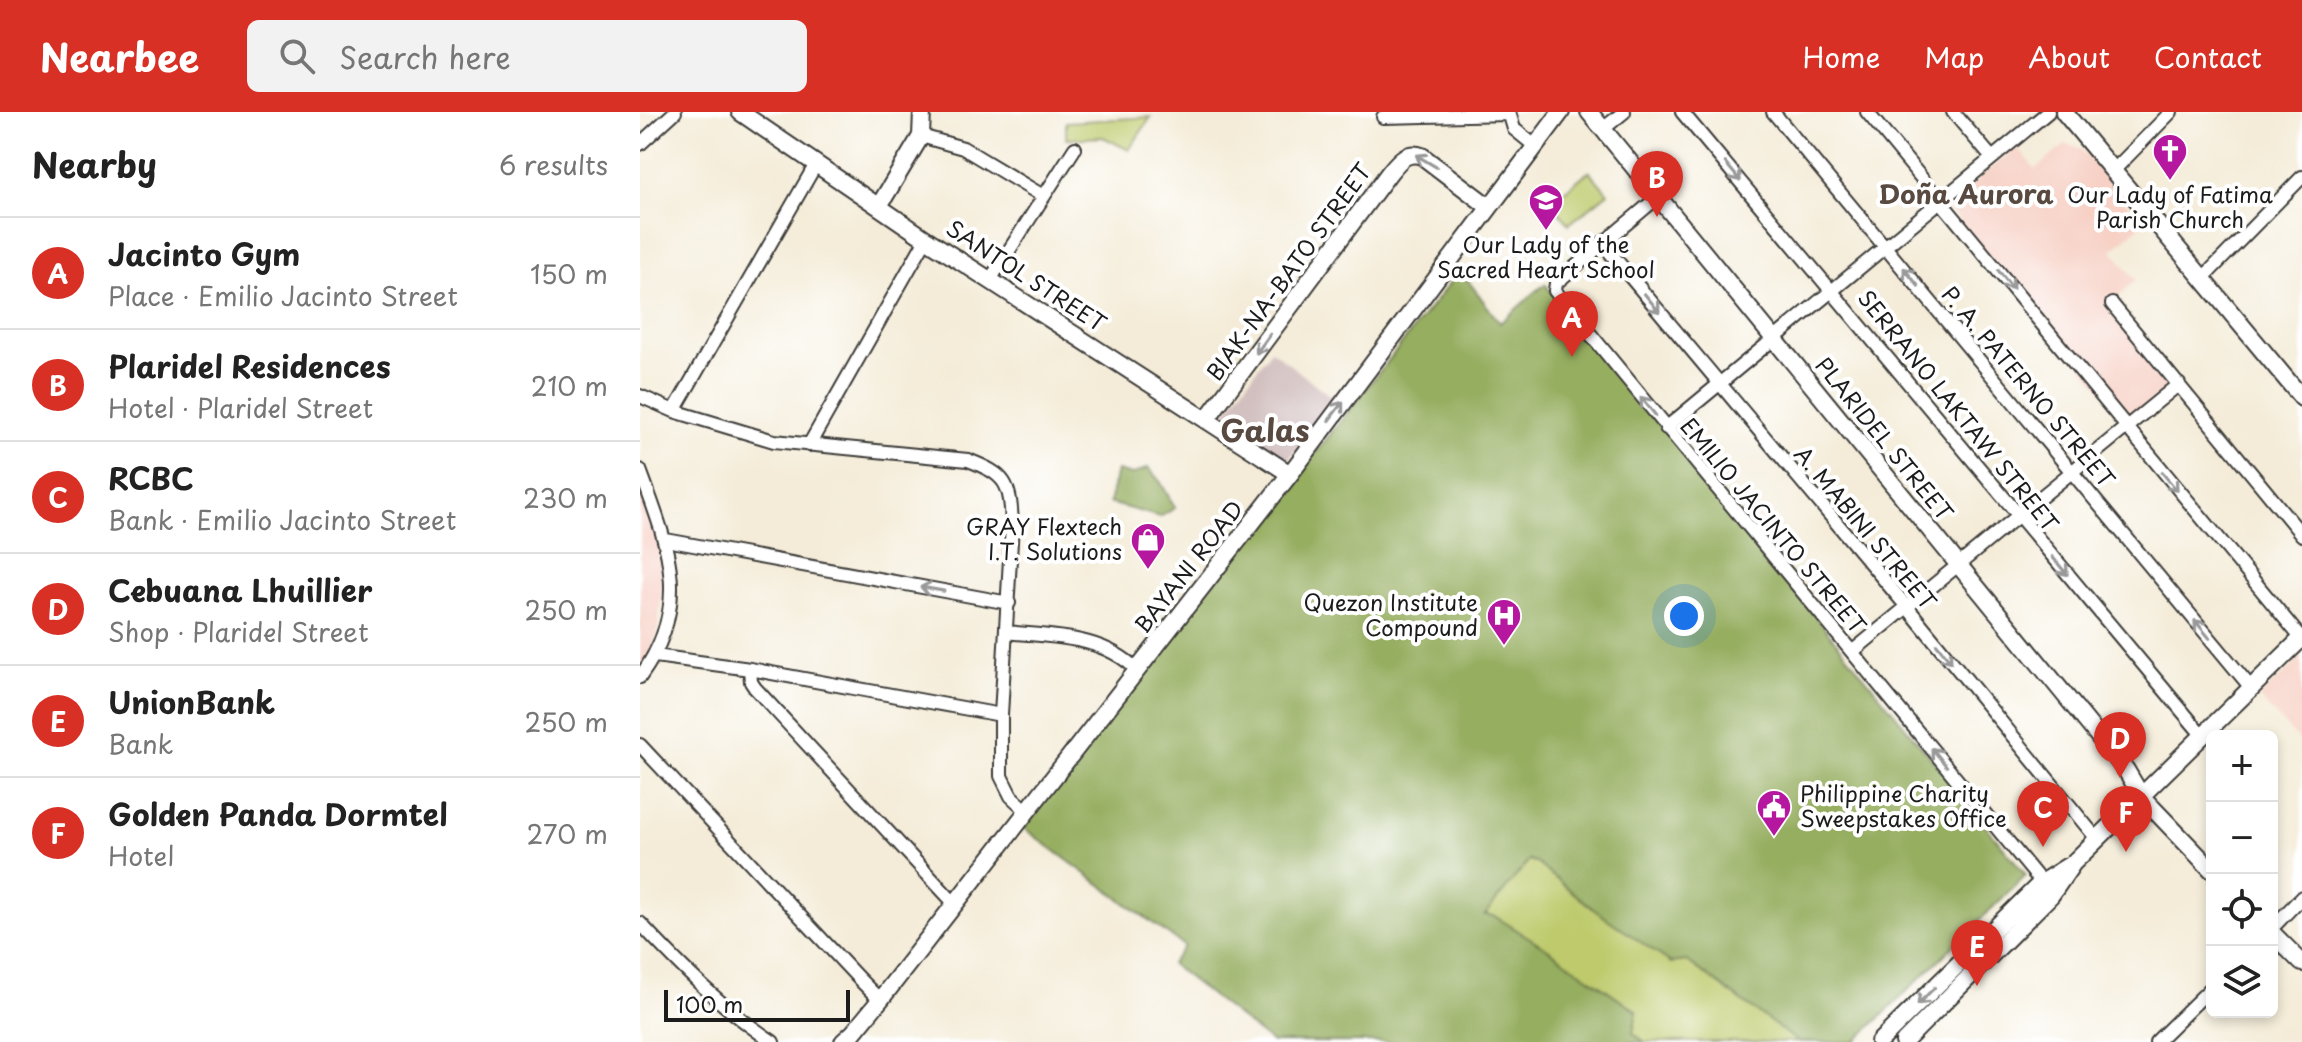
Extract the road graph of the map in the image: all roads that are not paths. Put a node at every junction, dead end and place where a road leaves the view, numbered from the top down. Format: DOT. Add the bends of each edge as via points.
graph roads {
  1 [pos="675,112"];
  2 [pos="740,112"];
  3 [pos="922,112"];
  4 [pos="1561,112"];
  5 [pos="1589,112"];
  6 [pos="1624,112"];
  7 [pos="1682,112"];
  8 [pos="1773,112"];
  9 [pos="1867,112"];
  10 [pos="1953,112"];
  11 [pos="2048,112"];
  12 [pos="2064,112"];
  13 [pos="2171,112"];
  14 [pos="1509,113"];
  15 [pos="1383,117"];
  16 [pos="1603,129"];
  17 [pos="921,136"];
  18 [pos="640,144"];
  19 [pos="1535,146"];
  20 [pos="1075,148"];
  21 [pos="1992,158"];
  22 [pos="816,164"];
  23 [pos="2113,171"];
  24 [pos="2302,177"];
  25 [pos="1043,196"];
  26 [pos="1658,197"];
  27 [pos="1941,200"];
  28 [pos="879,206"];
  29 [pos="1489,207"];
  30 [pos="926,239"];
  31 [pos="1602,243"];
  32 [pos="1885,246"];
  33 [pos="2202,279"];
  34 [pos="990,280"];
  35 [pos="1833,290"];
  36 [pos="2112,304"];
  37 [pos="1774,339"];
  38 [pos="2302,373"];
  39 [pos="2179,384"];
  40 [pos="1720,386"];
  41 [pos="2290,386"];
  42 [pos="640,396"];
  43 [pos="2302,398"];
  44 [pos="674,411"];
  45 [pos="1206,420"];
  46 [pos="1666,428"];
  47 [pos="2126,428"];
  48 [pos="809,445"];
  49 [pos="640,470"];
  50 [pos="2072,472"];
  51 [pos="1290,474"];
  52 [pos="2018,516"];
  53 [pos="2302,535"];
  54 [pos="666,540"];
  55 [pos="1959,565"];
  56 [pos="1009,603"];
  57 [pos="1907,607"];
  58 [pos="1006,632"];
  59 [pos="2302,638"];
  60 [pos="1852,652"];
  61 [pos="655,656"];
  62 [pos="750,669"];
  63 [pos="1137,670"];
  64 [pos="640,677"];
  65 [pos="2252,689"];
  66 [pos="1001,715"];
  67 [pos="2203,736"];
  68 [pos="640,745"];
  69 [pos="2142,797"];
  70 [pos="1027,811"];
  71 [pos="2097,839"];
  72 [pos="2206,864"];
  73 [pos="2046,889"];
  74 [pos="2302,897"];
  75 [pos="955,904"];
  76 [pos="640,923"];
  77 [pos="2278,923"];
  78 [pos="2278,937"];
  79 [pos="2302,963"];
  80 [pos="2206,993"];
  81 [pos="880,1000"];
  82 [pos="773,1042"];
  83 [pos="843,1042"];
  84 [pos="1879,1042"];
  85 [pos="1904,1042"];
  86 [pos="2156,1042"];
  1 -- 18 [label="street"];
  2 -- 22 [label="street, SANTOL STREET"];
  3 -- 17 [label="street"];
  4 -- 19 [label="street, BAYANI ROAD"];
  5 -- 16 [label="street, PLARIDEL STREET"];
  6 -- 16 [label="street"];
  7 -- 35 [label="street, SERRANO LAKTAW STREET, one-way"];
  8 -- 32 [label="street, P. A. PATERNO STREET"];
  9 -- 27 [label="street"];
  10 -- 21 [label="street"];
  11 -- 21 [label="street"];
  12 -- 23 [label="street"];
  13 -- 23 [label="street"];
  14 -- 15 [label="street"];
  14 -- 19 [label="street" via="1514,129"];
  16 -- 26 [label="street, PLARIDEL STREET"];
  17 -- 25 [label="street" via="963,148"];
  17 -- 28 [label="street"];
  19 -- 29 [label="street, BAYANI ROAD"];
  20 -- 25 [label="street"];
  21 -- 27 [label="street"];
  22 -- 28 [label="street, SANTOL STREET"];
  22 -- 44 [label="street"];
  23 -- 33 [label="street"];
  24 -- 33 [label="street"];
  25 -- 34 [label="street"];
  26 -- 31 [label="street, EMILIO JACINTO STREET"];
  26 -- 37 [label="street, PLARIDEL STREET"];
  27 -- 32 [label="street"];
  27 -- 47 [label="street, one-way"];
  28 -- 30 [label="street, SANTOL STREET"];
  29 -- 45 [label="street, BIAK-NA-BATO STREET, one-way" via="1422,156 1404,157"];
  51 -- 29 [label="street, BAYANI ROAD, one-way"];
  30 -- 34 [label="street, SANTOL STREET"];
  30 -- 48 [label="street"];
  31 -- 40 [label="street, A. MABINI STREET, one-way"];
  46 -- 31 [label="street, EMILIO JACINTO STREET, one-way" via="1555,291 1556,283"];
  32 -- 35 [label="street"];
  50 -- 32 [label="street, P. A. PATERNO STREET, one-way"];
  33 -- 41 [label="street"];
  34 -- 45 [label="street, SANTOL STREET"];
  35 -- 37 [label="street"];
  35 -- 52 [label="street, SERRANO LAKTAW STREET"];
  36 -- 39 [label="street"];
  37 -- 40 [label="street"];
  37 -- 55 [label="street, PLARIDEL STREET"];
  38 -- 41 [label="street"];
  39 -- 47 [label="street"];
  39 -- 53 [label="street"];
  40 -- 46 [label="street"];
  40 -- 57 [label="street, A. MABINI STREET"];
  41 -- 43 [label="street"];
  42 -- 44 [label="street"];
  44 -- 48 [label="street" via="774,441"];
  45 -- 51 [label="street, SANTOL STREET"];
  46 -- 60 [label="street, EMILIO JACINTO STREET"];
  47 -- 50 [label="street"];
  47 -- 59 [label="street, one-way"];
  48 -- 56 [label="street" via="968,460 992,469 1010,496"];
  49 -- 54 [label="street"];
  50 -- 52 [label="street"];
  65 -- 50 [label="street, P. A. PATERNO STREET, one-way"];
  51 -- 63 [label="street, BAYANI ROAD"];
  52 -- 55 [label="street"];
  52 -- 67 [label="street, SERRANO LAKTAW STREET, one-way"];
  56 -- 54 [label="street, one-way"];
  54 -- 61 [label="street" via="671,588 668,619"];
  55 -- 57 [label="street"];
  55 -- 69 [label="street, PLARIDEL STREET" via="2126,770"];
  56 -- 58 [label="street"];
  57 -- 60 [label="street"];
  57 -- 71 [label="street, A. MABINI STREET, one-way"];
  58 -- 63 [label="street" via="1093,642"];
  58 -- 66 [label="street"];
  59 -- 65 [label="street"];
  73 -- 60 [label="street, EMILIO JACINTO STREET, one-way"];
  61 -- 62 [label="street"];
  61 -- 64 [label="street"];
  62 -- 66 [label="street"];
  62 -- 75 [label="street" via="755,688"];
  63 -- 70 [label="street, BAYANI ROAD"];
  65 -- 67 [label="street"];
  66 -- 70 [label="street" via="1001,776"];
  67 -- 69 [label="street"];
  68 -- 81 [label="street"];
  69 -- 71 [label="street"];
  69 -- 72 [label="street, PLARIDEL STREET"];
  70 -- 75 [label="street, BAYANI ROAD"];
  71 -- 73 [label="street"];
  73 -- 84 [label="street, one-way"];
  73 -- 85 [label="street"];
  74 -- 77 [label="street"];
  75 -- 81 [label="street, BAYANI ROAD"];
  76 -- 82 [label="street" via="697,983"];
  78 -- 79 [label="street"];
  80 -- 86 [label="street"];
  81 -- 83 [label="street, BAYANI ROAD"];
}
